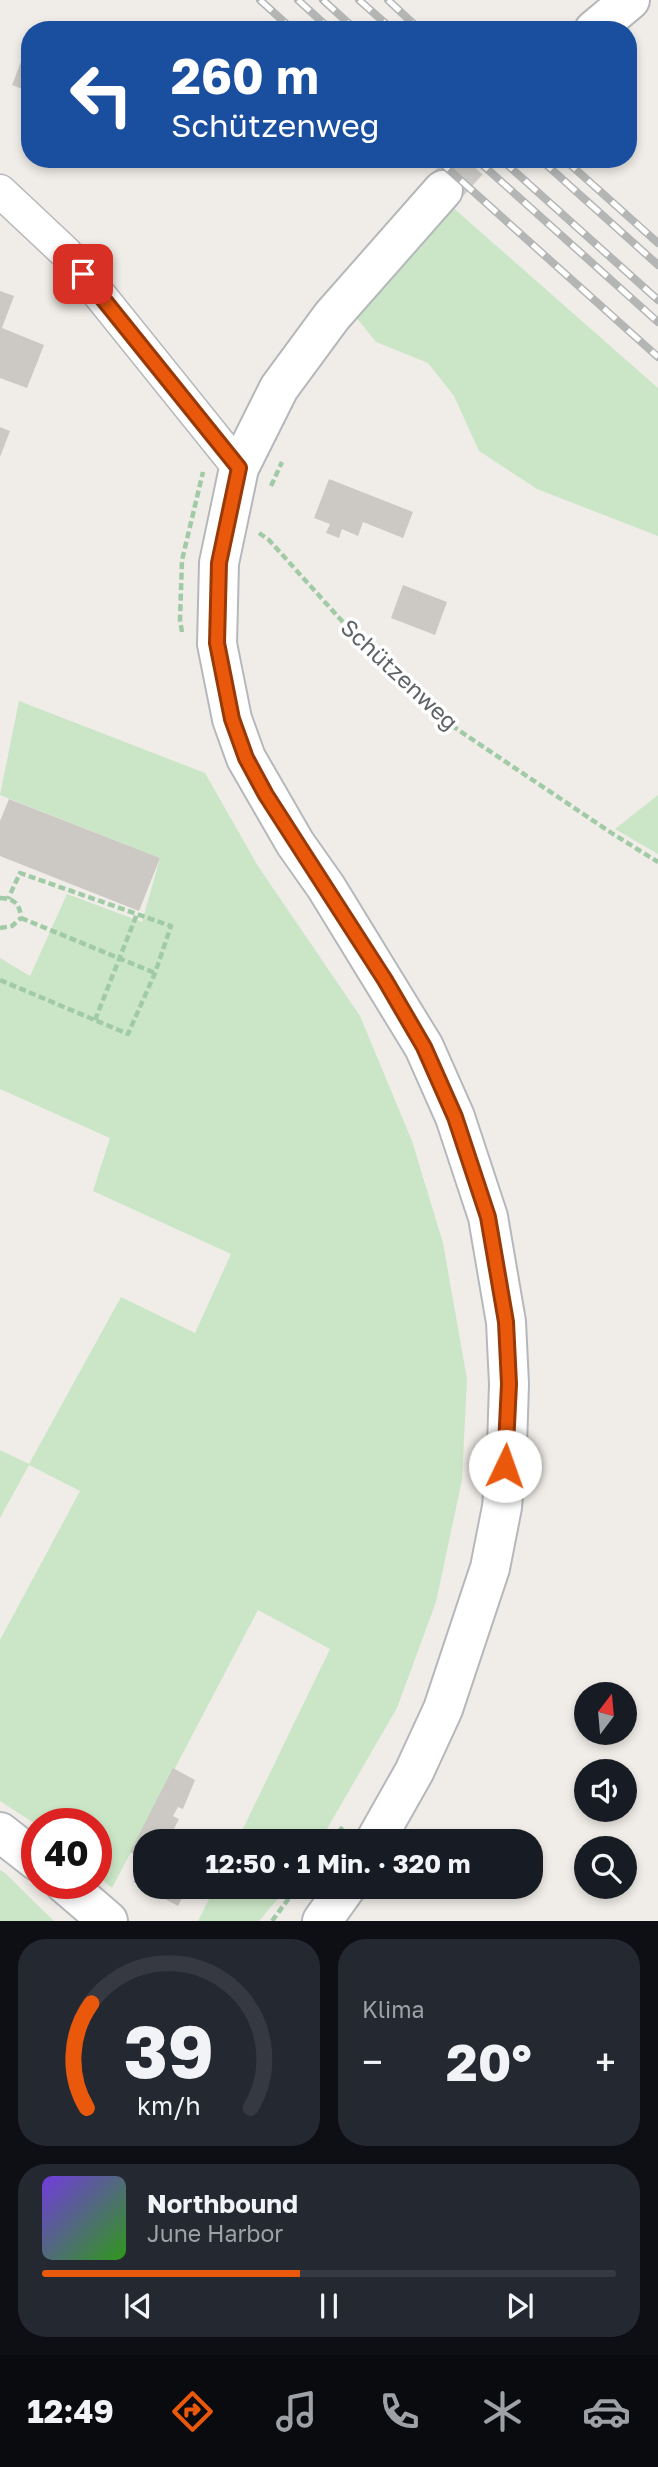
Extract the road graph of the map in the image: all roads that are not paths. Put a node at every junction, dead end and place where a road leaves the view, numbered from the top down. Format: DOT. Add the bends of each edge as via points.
graph roads {
  1 [pos="630,0"];
  2 [pos="605,21"];
  3 [pos="0,191"];
  4 [pos="443,191"];
  5 [pos="229,455"];
  6 [pos="363,1829"];
  7 [pos="0,1832"];
  8 [pos="21,1848"];
  9 [pos="83,1899"];
  10 [pos="338,1899"];
  11 [pos="108,1921"];
  12 [pos="322,1921"];
  1 -- 2 [label="street"];
  3 -- 5 [label="street" via="66,253"];
  4 -- 5 [label="street" via="332,316"];
  5 -- 6 [label="street" via="217,643 232,719 266,795 424,1047 455,1117 488,1217 506,1322 507,1446 491,1568 443,1709 414,1772"];
  7 -- 8 [label="street"];
  9 -- 11 [label="street"];
  10 -- 12 [label="street"];
}
